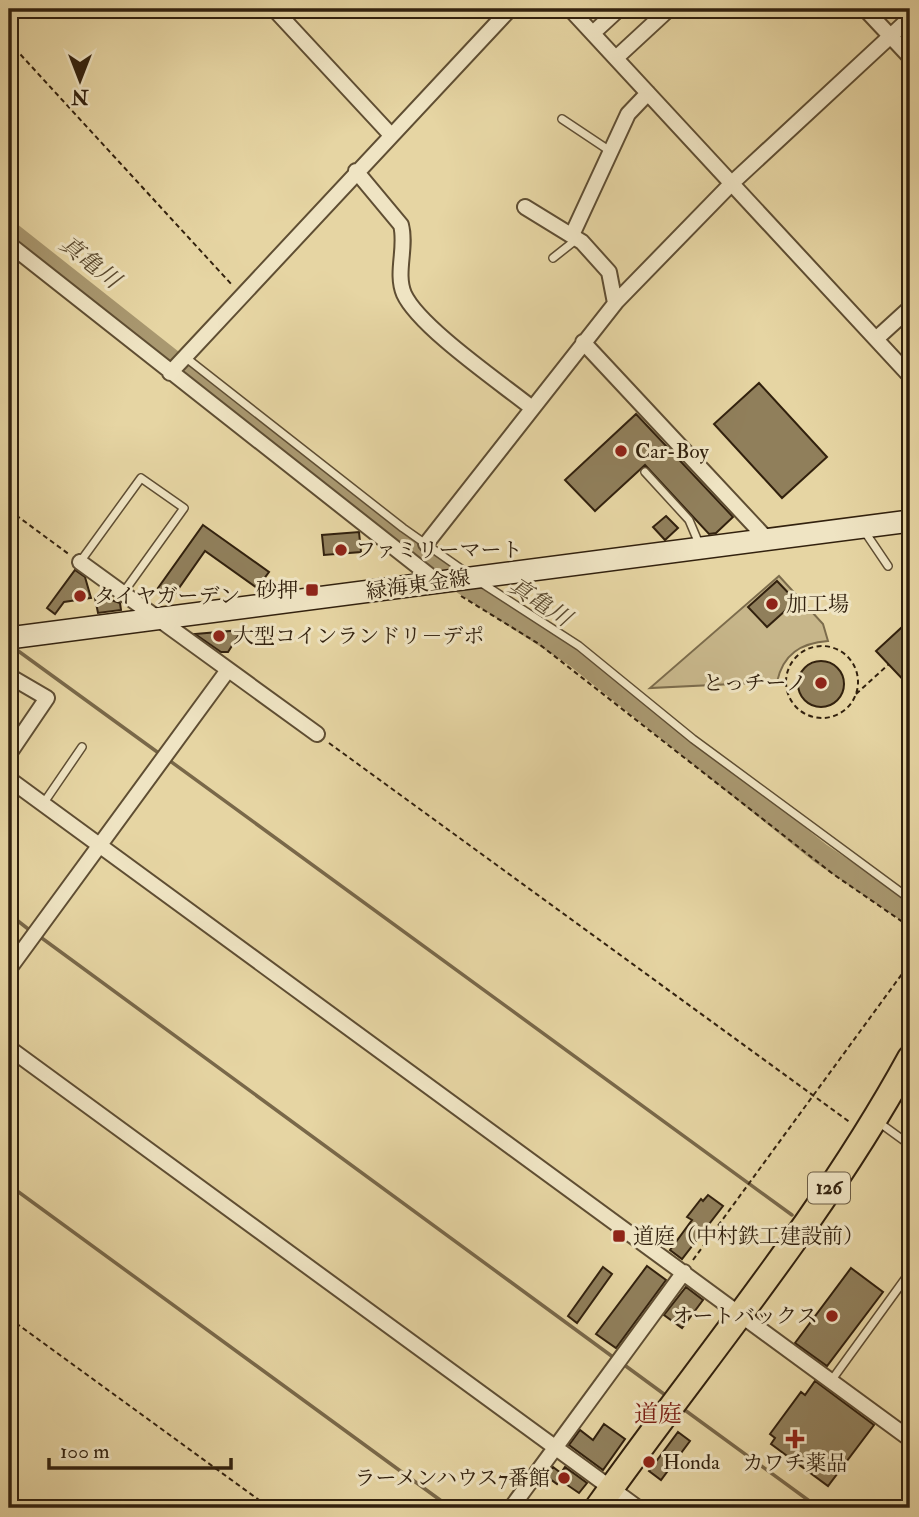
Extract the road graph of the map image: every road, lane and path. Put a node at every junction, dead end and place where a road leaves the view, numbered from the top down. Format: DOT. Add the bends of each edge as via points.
graph roads {
  1 [pos="274,9"];
  2 [pos="510,9"];
  3 [pos="619,9"];
  4 [pos="669,9"];
  5 [pos="865,9"];
  6 [pos="575,10"];
  7 [pos="910,18"];
  8 [pos="593,33"];
  9 [pos="891,36"];
  10 [pos="9,42"];
  11 [pos="910,57"];
  12 [pos="616,58"];
  13 [pos="648,93"];
  14 [pos="562,119"];
  15 [pos="390,134"];
  16 [pos="611,151"];
  17 [pos="356,171"];
  18 [pos="732,183"];
  19 [pos="525,207"];
  20 [pos="575,237"];
  21 [pos="9,244"];
  22 [pos="553,258"];
  23 [pos="241,295"];
  24 [pos="615,303"];
  25 [pos="910,308"];
  26 [pos="876,339"];
  27 [pos="583,342"];
  28 [pos="184,356"];
  29 [pos="170,373"];
  30 [pos="910,376"];
  31 [pos="532,408"];
  32 [pos="645,472"];
  33 [pos="9,510"];
  34 [pos="910,521"];
  35 [pos="862,527"];
  36 [pos="766,538"];
  37 [pos="426,544"];
  38 [pos="700,547"];
  39 [pos="80,562"];
  40 [pos="888,566"];
  41 [pos="474,578"];
  42 [pos="439,583"];
  43 [pos="122,593"];
  44 [pos="158,619"];
  45 [pos="9,638"];
  46 [pos="889,664"];
  47 [pos="228,670"];
  48 [pos="9,680"];
  49 [pos="856,694"];
  50 [pos="317,734"];
  51 [pos="82,747"];
  52 [pos="9,754"];
  53 [pos="9,779"];
  54 [pos="43,804"];
  55 [pos="99,845"];
  56 [pos="910,899"];
  57 [pos="910,927"];
  58 [pos="910,963"];
  59 [pos="9,969"];
  60 [pos="9,1048"];
  61 [pos="910,1058"];
  62 [pos="814,1096"];
  63 [pos="871,1127"];
  64 [pos="910,1145"];
  65 [pos="684,1272"];
  66 [pos="910,1272"];
  67 [pos="742,1315"];
  68 [pos="9,1318"];
  69 [pos="831,1381"];
  70 [pos="910,1439"];
  71 [pos="556,1448"];
  72 [pos="604,1499"];
  73 [pos="270,1508"];
  74 [pos="511,1508"];
  75 [pos="638,1508"];
  1 -- 15 [label="street"];
  2 -- 15 [label="street"];
  3 -- 8 [label="street"];
  4 -- 12 [label="street"];
  5 -- 9 [label="street"];
  6 -- 8 [label="street"];
  7 -- 9 [label="street"];
  8 -- 12 [label="street"];
  9 -- 11 [label="street"];
  9 -- 18 [label="street"];
  10 -- 23 [label="path"];
  12 -- 13 [label="street"];
  13 -- 16 [label="street" via="628,114"];
  13 -- 18 [label="street"];
  14 -- 16 [label="lane"];
  15 -- 17 [label="street"];
  16 -- 20 [label="street"];
  17 -- 23 [label="street"];
  17 -- 31 [label="street" via="401,225 404,295 431,326"];
  18 -- 24 [label="street"];
  18 -- 26 [label="street"];
  19 -- 20 [label="street"];
  20 -- 22 [label="lane"];
  20 -- 24 [label="street" via="609,272"];
  21 -- 29 [label="street"];
  23 -- 28 [label="street"];
  24 -- 27 [label="street"];
  25 -- 26 [label="street"];
  26 -- 30 [label="street"];
  27 -- 31 [label="street"];
  27 -- 36 [label="street"];
  28 -- 29 [label="street"];
  28 -- 37 [label="lane"];
  29 -- 42 [label="street"];
  31 -- 37 [label="street"];
  32 -- 38 [label="lane" via="689,520"];
  33 -- 39 [label="path"];
  34 -- 35 [label="main road, 緑海東金線"];
  35 -- 36 [label="main road, 緑海東金線"];
  35 -- 40 [label="lane"];
  36 -- 38 [label="main road, 緑海東金線"];
  37 -- 41 [label="lane"];
  38 -- 41 [label="main road, 緑海東金線"];
  39 -- 43 [label="street"];
  39 -- 43 [label="lane" via="141,478 184,509"];
  41 -- 42 [label="main road, 緑海東金線"];
  41 -- 56 [label="lane" via="579,646 746,779"];
  42 -- 44 [label="main road, 緑海東金線"];
  42 -- 57 [label="path" via="539,644 833,874"];
  43 -- 44 [label="street"];
  44 -- 45 [label="main road, 緑海東金線"];
  44 -- 47 [label="street"];
  46 -- 49 [label="path"];
  47 -- 50 [label="street"];
  47 -- 55 [label="street"];
  48 -- 52 [label="street" via="25,683 47,698"];
  49 -- 49 [label="path" via="840,713 807,715 790,700 789,667 805,650 830,647 850,660 856,671"];
  50 -- 62 [label="path"];
  51 -- 54 [label="lane"];
  53 -- 54 [label="street"];
  54 -- 55 [label="street"];
  55 -- 59 [label="street"];
  55 -- 65 [label="street"];
  58 -- 62 [label="path"];
  60 -- 71 [label="street"];
  61 -- 63 [label="highway, 126"];
  62 -- 63 [label="path"];
  62 -- 65 [label="path"];
  63 -- 64 [label="lane"];
  63 -- 67 [label="highway, 126"];
  65 -- 67 [label="street"];
  65 -- 71 [label="street"];
  66 -- 69 [label="lane"];
  67 -- 69 [label="street"];
  67 -- 72 [label="highway, 126"];
  68 -- 73 [label="path"];
  69 -- 70 [label="street"];
  71 -- 72 [label="street"];
  71 -- 74 [label="street"];
  72 -- 75 [label="street"];
}
